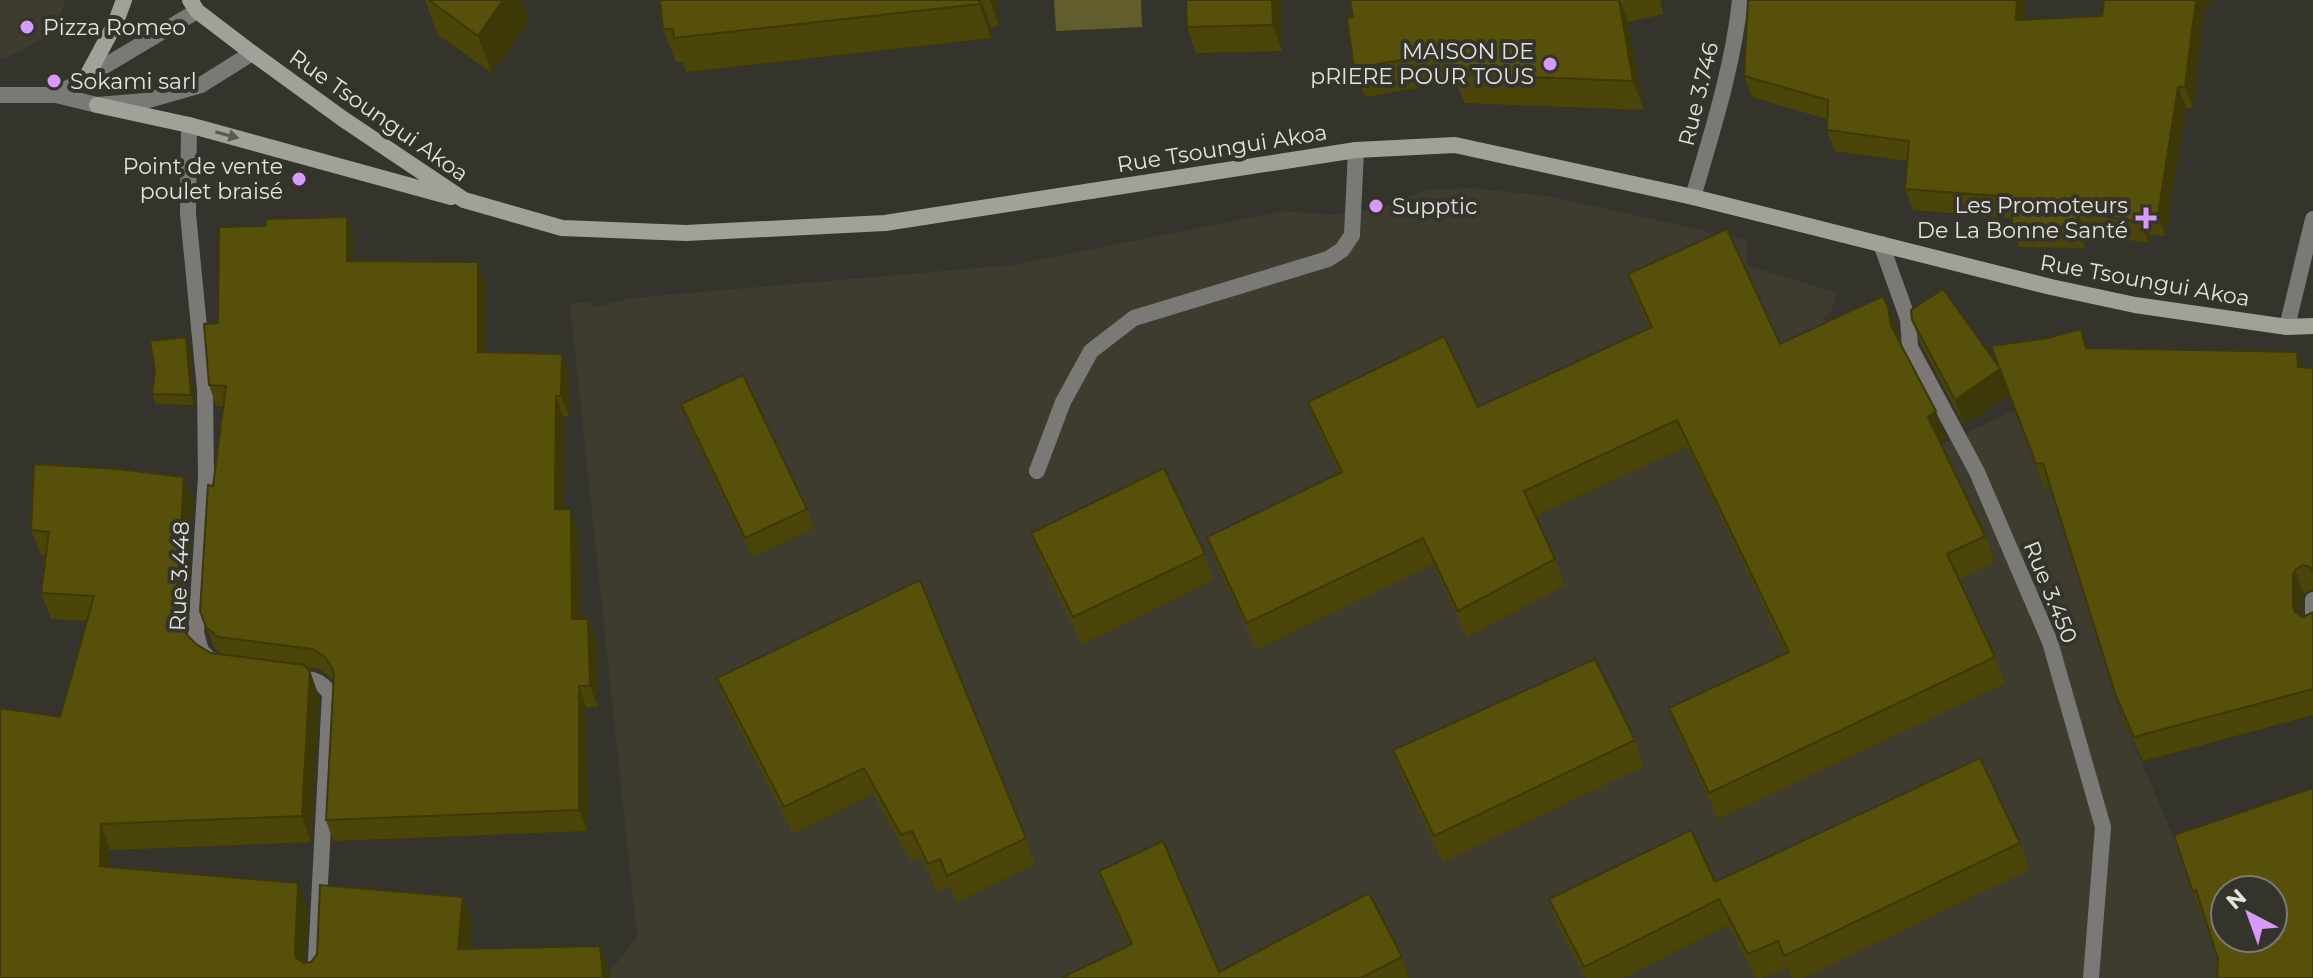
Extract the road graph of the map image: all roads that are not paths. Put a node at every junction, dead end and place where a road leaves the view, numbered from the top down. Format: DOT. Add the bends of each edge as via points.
graph roads {
  1 [pos="124,0"];
  2 [pos="1740,0"];
  3 [pos="194,6"];
  4 [pos="252,53"];
  5 [pos="87,76"];
  6 [pos="0,95"];
  7 [pos="56,95"];
  8 [pos="97,105"];
  9 [pos="189,125"];
  10 [pos="1356,150"];
  11 [pos="1693,197"];
  12 [pos="464,200"];
  13 [pos="2313,219"];
  14 [pos="1881,244"];
  15 [pos="2313,326"];
  16 [pos="2287,327"];
  17 [pos="1037,471"];
  18 [pos="2313,600"];
  19 [pos="2313,630"];
  20 [pos="222,668"];
  21 [pos="277,675"];
  22 [pos="315,978"];
  23 [pos="2091,978"];
  1 -- 5 [label="main road"];
  2 -- 11 [label="street, Rue 3.746" via="1725,85"];
  3 -- 4 [label="main road, Rue Tsoungui Akoa"];
  3 -- 5 [label="street"];
  4 -- 8 [label="street" via="201,85 145,101"];
  4 -- 12 [label="main road, Rue Tsoungui Akoa"];
  5 -- 7 [label="street"];
  6 -- 7 [label="street"];
  7 -- 8 [label="street"];
  8 -- 9 [label="main road"];
  9 -- 12 [label="main road, one-way"];
  9 -- 20 [label="street, Rue 3.448" via="188,214 205,389 206,477 196,633 201,651"];
  10 -- 11 [label="main road, Rue Tsoungui Akoa" via="1455,145"];
  10 -- 12 [label="main road, Rue Tsoungui Akoa" via="885,223 686,233 562,228"];
  10 -- 17 [label="street" via="1352,235 1342,250 1328,259 1134,318 1091,351 1063,402"];
  11 -- 14 [label="main road, Rue Tsoungui Akoa"];
  13 -- 16 [label="street"];
  14 -- 16 [label="main road, Rue Tsoungui Akoa" via="2135,305"];
  14 -- 23 [label="street, Rue 3.450" via="1908,319 1910,347 1977,472 2054,656 2103,827"];
  15 -- 16 [label="main road, Rue Tsoungui Akoa"];
  18 -- 19 [label="street"];
  21 -- 22 [label="street" via="318,680 330,694"];
}
